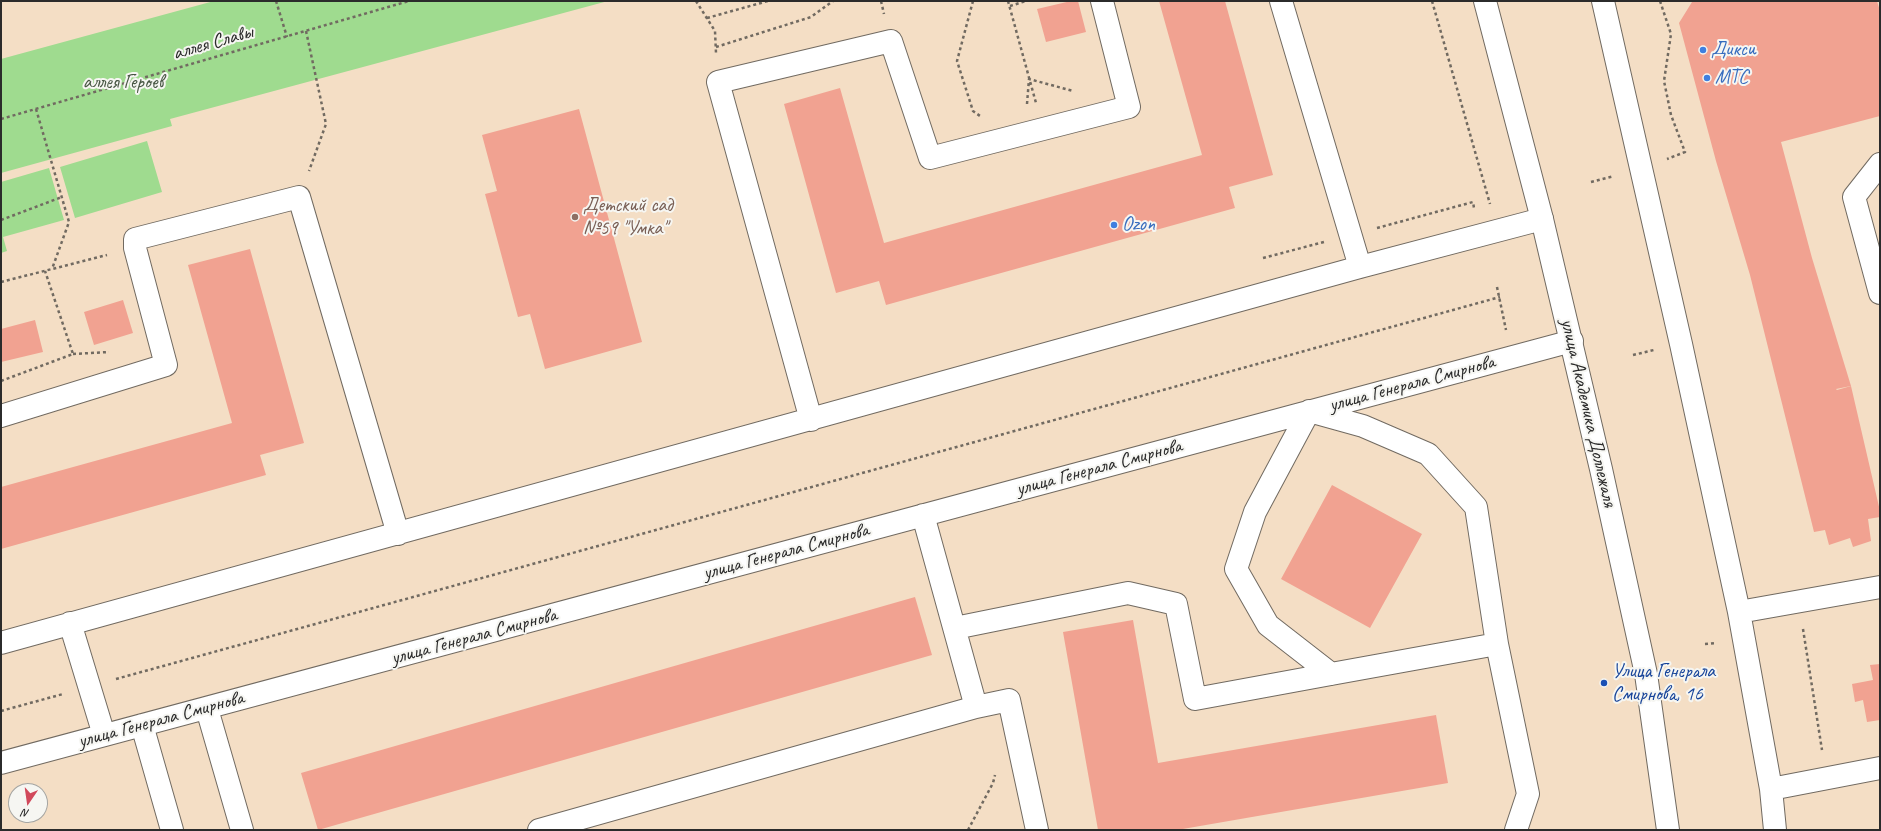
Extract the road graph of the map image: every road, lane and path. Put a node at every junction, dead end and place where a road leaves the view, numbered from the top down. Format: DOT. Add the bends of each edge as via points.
graph roads {
  1 [pos="276,1"];
  2 [pos="409,1"];
  3 [pos="696,1"];
  4 [pos="768,1"];
  5 [pos="833,1"];
  6 [pos="973,1"];
  7 [pos="1008,1"];
  8 [pos="1026,1"];
  9 [pos="1102,1"];
  10 [pos="1281,1"];
  11 [pos="1432,1"];
  12 [pos="1485,1"];
  13 [pos="1603,1"];
  14 [pos="1660,1"];
  15 [pos="1010,6"];
  16 [pos="707,18"];
  17 [pos="306,31"];
  18 [pos="287,37"];
  19 [pos="716,47"];
  20 [pos="1030,78"];
  21 [pos="718,82"];
  22 [pos="1027,107"];
  23 [pos="36,109"];
  24 [pos="1,119"];
  25 [pos="982,119"];
  26 [pos="1044,128"];
  27 [pos="1880,164"];
  28 [pos="1641,169"];
  29 [pos="62,197"];
  30 [pos="299,197"];
  31 [pos="1491,208"];
  32 [pos="1542,219"];
  33 [pos="1,220"];
  34 [pos="135,248"];
  35 [pos="1360,267"];
  36 [pos="52,269"];
  37 [pos="45,271"];
  38 [pos="1,282"];
  39 [pos="1497,287"];
  40 [pos="1880,293"];
  41 [pos="1500,297"];
  42 [pos="1507,333"];
  43 [pos="1572,341"];
  44 [pos="1,381"];
  45 [pos="1309,411"];
  46 [pos="1,416"];
  47 [pos="811,420"];
  48 [pos="923,515"];
  49 [pos="398,534"];
  50 [pos="1880,587"];
  51 [pos="1799,602"];
  52 [pos="1739,612"];
  53 [pos="70,623"];
  54 [pos="954,628"];
  55 [pos="1,643"];
  56 [pos="1497,644"];
  57 [pos="1332,674"];
  58 [pos="89,686"];
  59 [pos="976,707"];
  60 [pos="207,709"];
  61 [pos="1,711"];
  62 [pos="142,725"];
  63 [pos="104,734"];
  64 [pos="1,763"];
  65 [pos="1880,768"];
  66 [pos="1827,778"];
  67 [pos="1771,789"];
  68 [pos="172,830"];
  69 [pos="242,830"];
  70 [pos="539,830"];
  71 [pos="1037,830"];
  72 [pos="1516,830"];
  73 [pos="1668,830"];
  74 [pos="1775,830"];
  1 -- 18 [label="path"];
  2 -- 17 [label="path, аллея Славы"];
  3 -- 16 [label="path"];
  4 -- 16 [label="path"];
  5 -- 19 [label="path" via="811,17"];
  6 -- 25 [label="path" via="957,61 972,111"];
  7 -- 15 [label="path"];
  8 -- 15 [label="path"];
  9 -- 26 [label="street" via="1129,106"];
  10 -- 35 [label="street"];
  11 -- 31 [label="path"];
  12 -- 32 [label="street, улица Академика Доллежаля"];
  13 -- 28 [label="street"];
  14 -- 28 [label="path" via="1671,34 1664,82 1685,152"];
  15 -- 20 [label="path"];
  16 -- 19 [label="path" via="715,31"];
  17 -- 18 [label="path, аллея Славы"];
  17 -- 30 [label="path" via="326,124"];
  18 -- 23 [label="path, аллея Славы"];
  19 -- 21 [label="path"];
  20 -- 22 [label="path"];
  20 -- 26 [label="path"];
  21 -- 26 [label="street" via="891,41 930,158"];
  21 -- 47 [label="street"];
  23 -- 24 [label="path, аллея Славы"];
  23 -- 29 [label="path"];
  27 -- 40 [label="street" via="1854,197"];
  28 -- 52 [label="street"];
  29 -- 33 [label="path"];
  29 -- 36 [label="path" via="69,222"];
  30 -- 34 [label="street" via="135,239"];
  30 -- 49 [label="street"];
  32 -- 35 [label="street"];
  32 -- 43 [label="street, улица Академика Доллежаля"];
  34 -- 36 [label="path"];
  34 -- 46 [label="street" via="166,365"];
  35 -- 47 [label="street"];
  36 -- 37 [label="path"];
  37 -- 38 [label="path"];
  37 -- 44 [label="path" via="73,354"];
  39 -- 41 [label="path"];
  41 -- 42 [label="path"];
  41 -- 58 [label="path"];
  43 -- 45 [label="street, улица Генерала Смирнова"];
  43 -- 73 [label="street, улица Академика Доллежаля" via="1646,674"];
  45 -- 48 [label="street, улица Генерала Смирнова"];
  45 -- 56 [label="street" via="1363,426 1428,454 1476,507"];
  45 -- 57 [label="street" via="1255,512 1236,569 1268,626"];
  47 -- 49 [label="street"];
  48 -- 54 [label="street"];
  48 -- 60 [label="street, улица Генерала Смирнова"];
  49 -- 53 [label="street"];
  50 -- 51 [label="street"];
  51 -- 52 [label="street"];
  51 -- 66 [label="path"];
  52 -- 67 [label="street"];
  53 -- 55 [label="street"];
  53 -- 58 [label="street"];
  54 -- 57 [label="street" via="1128,593 1176,604 1195,699"];
  54 -- 59 [label="street"];
  56 -- 57 [label="street"];
  56 -- 72 [label="street" via="1528,794"];
  58 -- 61 [label="path"];
  58 -- 63 [label="street"];
  59 -- 70 [label="street"];
  59 -- 71 [label="street" via="1009,700"];
  60 -- 62 [label="street, улица Генерала Смирнова"];
  60 -- 69 [label="street"];
  62 -- 63 [label="street, улица Генерала Смирнова"];
  62 -- 68 [label="street"];
  63 -- 64 [label="street, улица Генерала Смирнова"];
  65 -- 66 [label="street"];
  66 -- 67 [label="street"];
  67 -- 74 [label="street"];
}
